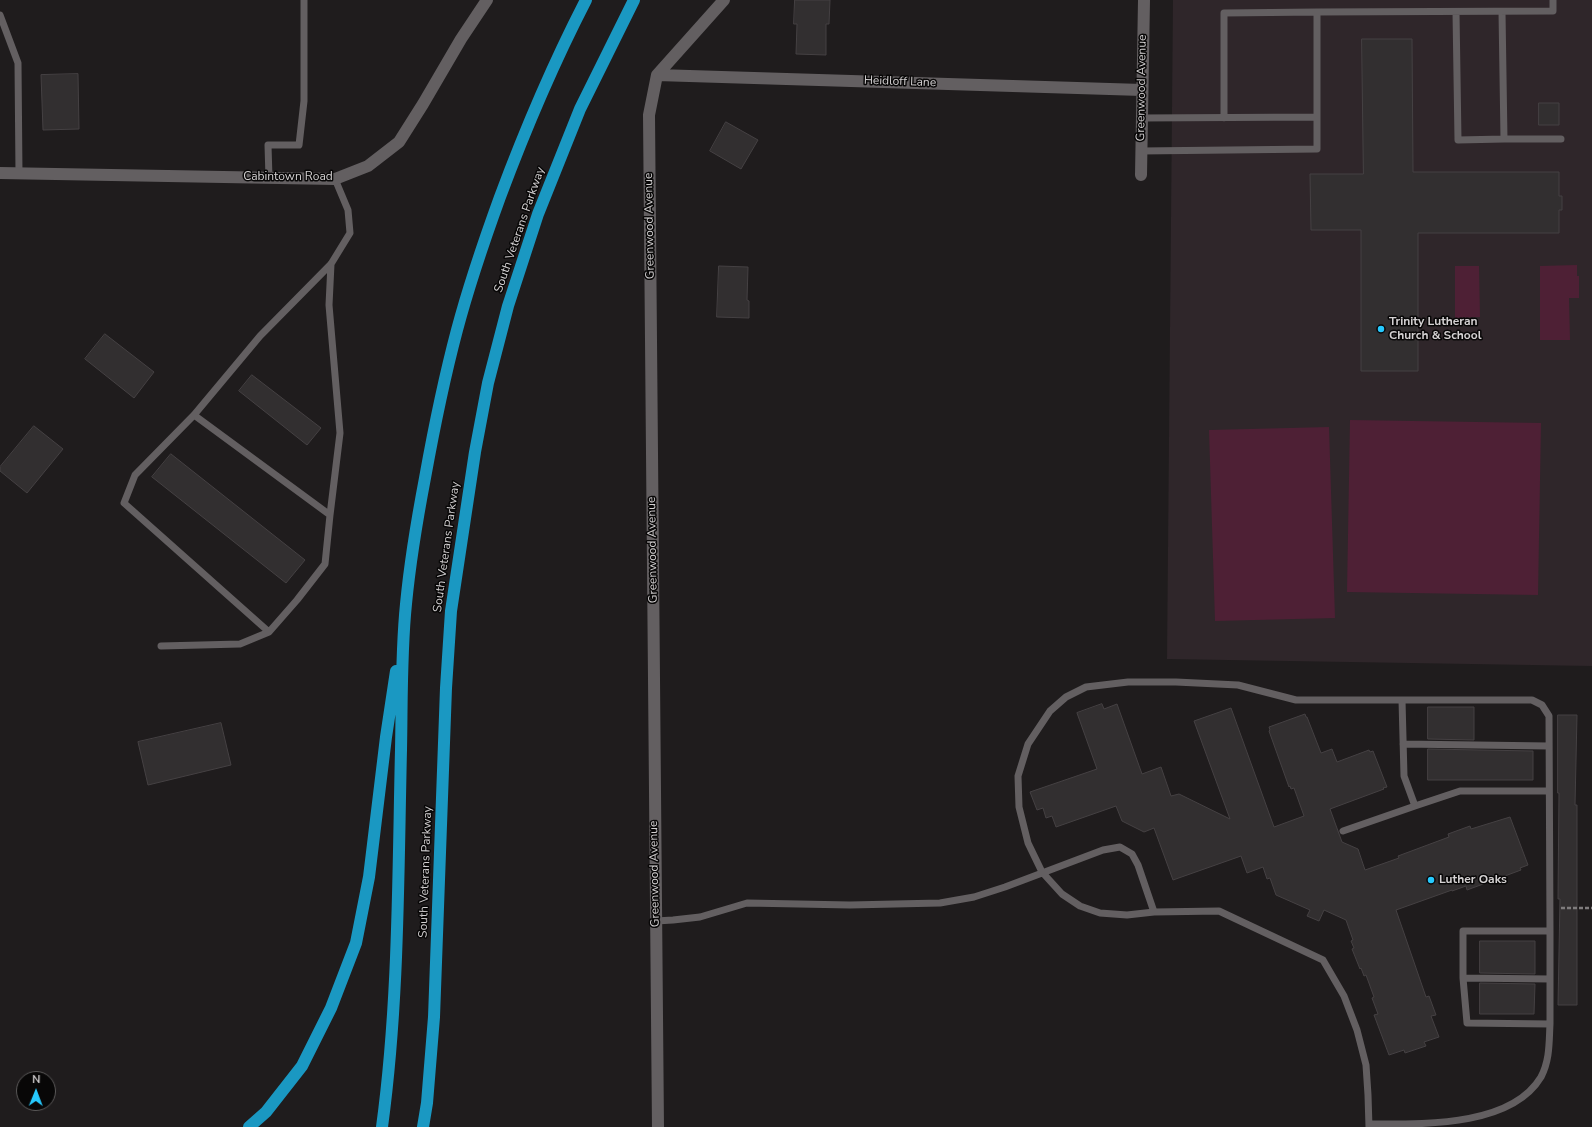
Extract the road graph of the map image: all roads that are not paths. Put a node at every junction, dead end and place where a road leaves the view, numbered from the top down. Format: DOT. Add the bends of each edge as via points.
graph roads {
  1 [pos="304,0"];
  2 [pos="487,0"];
  3 [pos="586,0"];
  4 [pos="634,0"];
  5 [pos="724,0"];
  6 [pos="1144,0"];
  7 [pos="1554,0"];
  8 [pos="1317,12"];
  9 [pos="1456,12"];
  10 [pos="1502,12"];
  11 [pos="0,15"];
  12 [pos="657,75"];
  13 [pos="1142,90"];
  14 [pos="1317,117"];
  15 [pos="1142,118"];
  16 [pos="1224,118"];
  17 [pos="1561,139"];
  18 [pos="1504,140"];
  19 [pos="1141,151"];
  20 [pos="0,173"];
  21 [pos="19,174"];
  22 [pos="1141,175"];
  23 [pos="269,178"];
  24 [pos="335,179"];
  25 [pos="331,264"];
  26 [pos="194,415"];
  27 [pos="330,516"];
  28 [pos="406,607"];
  29 [pos="269,632"];
  30 [pos="161,646"];
  31 [pos="1402,700"];
  32 [pos="1403,744"];
  33 [pos="1549,746"];
  34 [pos="1549,791"];
  35 [pos="1415,806"];
  36 [pos="1343,831"];
  37 [pos="1042,872"];
  38 [pos="1154,912"];
  39 [pos="656,921"];
  40 [pos="1550,931"];
  41 [pos="1463,978"];
  42 [pos="1550,979"];
  43 [pos="1550,1024"];
  44 [pos="1369,1125"];
  45 [pos="249,1127"];
  46 [pos="382,1127"];
  47 [pos="424,1127"];
  48 [pos="658,1127"];
  1 -- 23 [label="lane" via="304,101 299,145 268,145"];
  2 -- 24 [label="street, Cabintown Road" via="399,142 368,166"];
  3 -- 28 [label="highway" via="568,34 519,146 484,242 461,316 433,433 413,539"];
  4 -- 47 [label="highway, South Veterans Parkway" via="580,109 531,236 508,306 488,383 475,452 451,611 434,1017"];
  5 -- 12 [label="street"];
  6 -- 13 [label="street, Greenwood Avenue"];
  7 -- 10 [label="lane" via="1554,12"];
  8 -- 9 [label="lane"];
  8 -- 14 [label="lane"];
  8 -- 16 [label="lane" via="1224,13"];
  9 -- 10 [label="lane"];
  9 -- 18 [label="lane" via="1458,140"];
  10 -- 18 [label="lane"];
  11 -- 21 [label="lane" via="18,63"];
  12 -- 13 [label="street, Heidloff Lane"];
  12 -- 39 [label="street, Greenwood Avenue" via="649,116"];
  13 -- 15 [label="street, Greenwood Avenue"];
  14 -- 16 [label="lane"];
  14 -- 19 [label="lane" via="1317,149"];
  15 -- 16 [label="lane"];
  15 -- 19 [label="street, Greenwood Avenue"];
  17 -- 18 [label="lane"];
  19 -- 22 [label="street, Greenwood Avenue"];
  20 -- 21 [label="street, Cabintown Road"];
  21 -- 23 [label="street, Cabintown Road"];
  23 -- 24 [label="street, Cabintown Road"];
  24 -- 25 [label="lane" via="348,210 350,233"];
  25 -- 26 [label="lane" via="260,336"];
  25 -- 27 [label="lane" via="329,304 340,432"];
  26 -- 27 [label="lane"];
  26 -- 29 [label="lane" via="135,475 124,503"];
  27 -- 29 [label="lane" via="325,564"];
  28 -- 45 [label="highway" via="386,737 369,877 356,943 331,1008 302,1066 266,1112"];
  28 -- 46 [label="highway" via="394,994"];
  29 -- 30 [label="lane" via="240,644"];
  31 -- 32 [label="lane"];
  31 -- 33 [label="lane" via="1532,700 1542,705 1549,716"];
  31 -- 37 [label="lane" via="1296,700 1238,685 1176,682 1128,682 1086,687 1066,697 1050,711 1028,744 1018,776 1019,807 1027,836"];
  32 -- 33 [label="lane"];
  32 -- 35 [label="lane" via="1404,776"];
  33 -- 34 [label="lane"];
  34 -- 35 [label="lane" via="1460,791"];
  34 -- 40 [label="lane"];
  35 -- 36 [label="lane"];
  37 -- 38 [label="lane" via="1062,894 1080,906 1100,913 1127,915"];
  37 -- 38 [label="lane" via="1103,850 1120,847 1132,854 1138,865"];
  37 -- 39 [label="lane" via="974,897 940,903 747,903 700,917"];
  38 -- 44 [label="lane" via="1219,911 1323,960 1344,996 1357,1030 1366,1065"];
  39 -- 48 [label="street, Greenwood Avenue"];
  40 -- 41 [label="lane" via="1463,931"];
  40 -- 42 [label="lane"];
  41 -- 42 [label="lane"];
  41 -- 43 [label="lane" via="1467,1023"];
  42 -- 43 [label="lane"];
  43 -- 44 [label="lane" via="1549,1054 1541,1077 1528,1095 1509,1109 1479,1120 1447,1124"];
}
